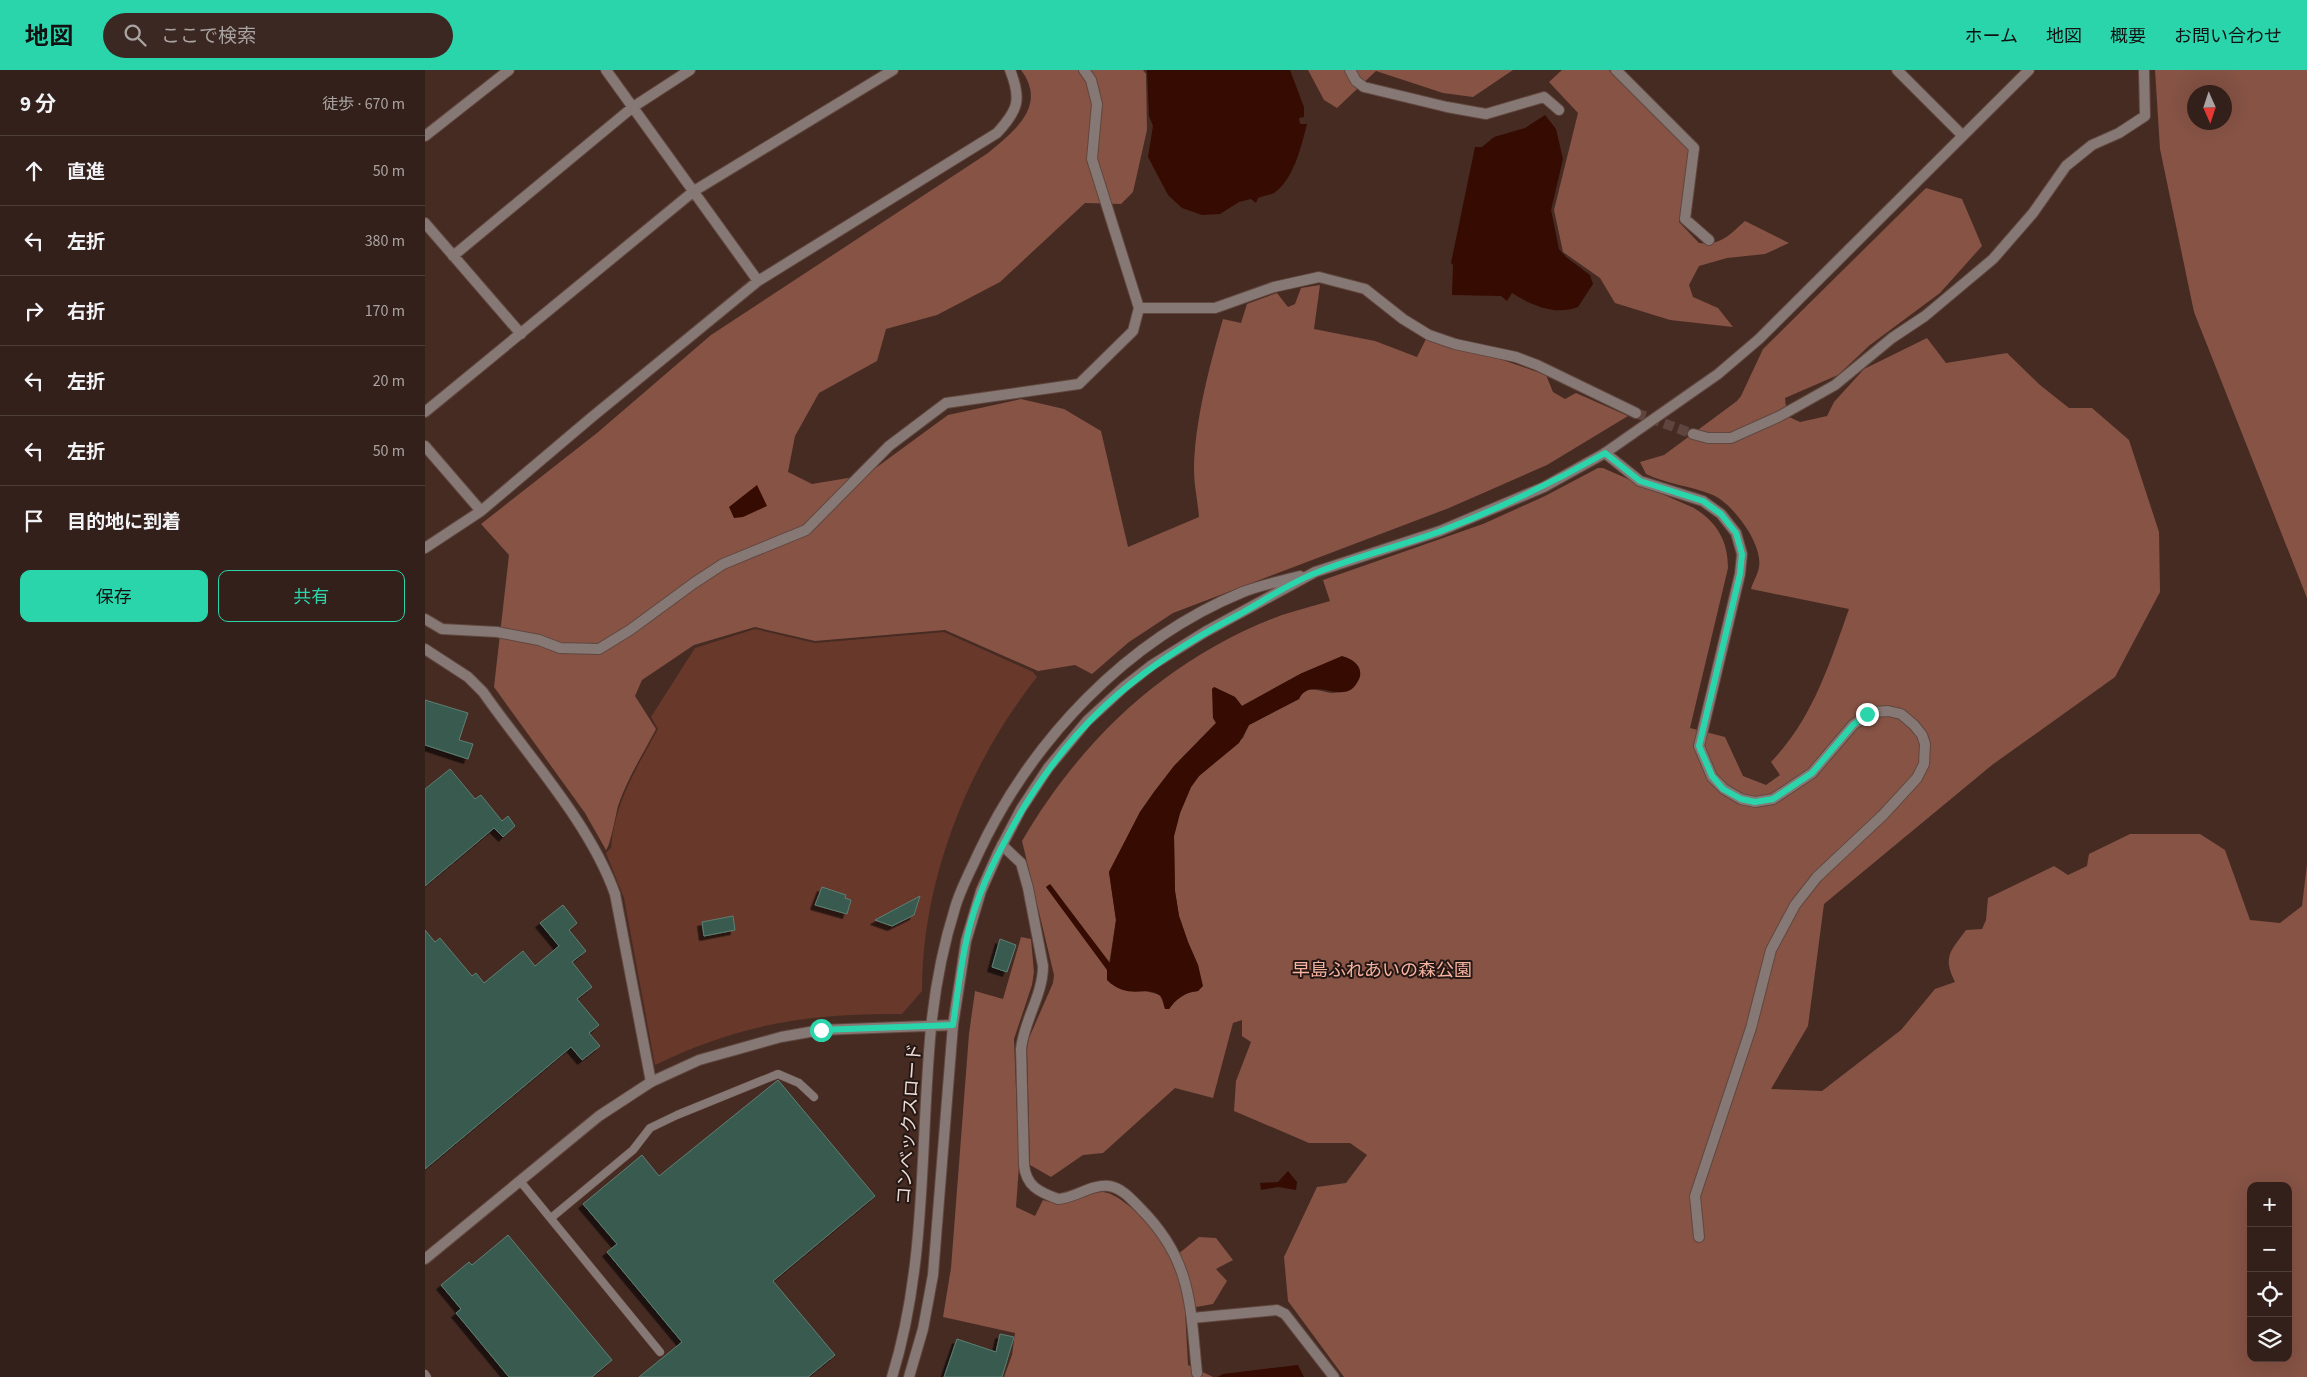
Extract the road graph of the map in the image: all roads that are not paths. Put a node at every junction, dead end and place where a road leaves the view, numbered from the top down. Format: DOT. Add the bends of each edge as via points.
graph roads {
  1 [pos="509,70"];
  2 [pos="606,70"];
  3 [pos="690,70"];
  4 [pos="1010,70"];
  5 [pos="1084,70"];
  6 [pos="1350,70"];
  7 [pos="1615,70"];
  8 [pos="1897,70"];
  9 [pos="2029,70"];
  10 [pos="2145,70"];
  11 [pos="890,71"];
  12 [pos="633,107"];
  13 [pos="1559,110"];
  14 [pos="1962,135"];
  15 [pos="425,136"];
  16 [pos="694,191"];
  17 [pos="425,223"];
  18 [pos="1709,240"];
  19 [pos="453,256"];
  20 [pos="758,281"];
  21 [pos="1139,308"];
  22 [pos="521,334"];
  23 [pos="425,412"];
  24 [pos="1636,412"];
  25 [pos="1693,434"];
  26 [pos="425,446"];
  27 [pos="1605,453"];
  28 [pos="481,511"];
  29 [pos="425,548"];
  30 [pos="1315,572"];
  31 [pos="425,619"];
  32 [pos="425,649"];
  33 [pos="1002,845"];
  34 [pos="953,1025"];
  35 [pos="931,1026"];
  36 [pos="651,1082"];
  37 [pos="815,1097"];
  38 [pos="520,1181"];
  39 [pos="551,1218"];
  40 [pos="1699,1237"];
  41 [pos="426,1257"];
  42 [pos="1192,1318"];
  43 [pos="659,1352"];
  44 [pos="1197,1373"];
  45 [pos="892,1377"];
  46 [pos="909,1377"];
  47 [pos="1334,1377"];
  1 -- 15 [label="street"];
  2 -- 12 [label="street"];
  3 -- 12 [label="street"];
  4 -- 20 [label="street" via="1017,88 1017,102 1012,117 997,133"];
  5 -- 21 [label="street" via="1091,80 1097,104 1092,159"];
  6 -- 13 [label="street" via="1364,87 1464,111 1486,114 1544,98"];
  7 -- 18 [label="street" via="1695,148 1685,220"];
  8 -- 14 [label="street"];
  9 -- 14 [label="street"];
  10 -- 25 [label="street" via="2145,116 2119,133 2091,145 2066,166 2033,213 1993,259 1925,316 1835,384 1781,416 1731,438"];
  11 -- 16 [label="street"];
  12 -- 16 [label="street"];
  12 -- 19 [label="street"];
  14 -- 27 [label="street" via="1759,339 1718,374"];
  16 -- 20 [label="street"];
  16 -- 22 [label="street"];
  17 -- 19 [label="street"];
  19 -- 22 [label="street"];
  20 -- 28 [label="street"];
  21 -- 24 [label="street" via="1215,308 1274,287 1319,277 1365,289 1429,335 1516,357"];
  21 -- 31 [label="street" via="1133,331 1079,384 946,403 889,446 806,530 723,564 599,649 559,648 539,640 497,632 442,629"];
  22 -- 23 [label="street"];
  26 -- 28 [label="street"];
  27 -- 30 [label="street" via="1544,487 1493,510"];
  27 -- 40 [label="street" via="1640,481 1703,501 1721,514 1736,533 1742,554 1740,574 1699,746 1712,776 1723,789 1755,802 1773,799 1812,773 1853,725 1874,712 1901,714 1915,725 1925,744 1923,764 1917,778 1817,877 1795,905 1771,950 1751,1028 1695,1196"];
  28 -- 29 [label="street"];
  30 -- 33 [label="street, コンベックスロード" via="1205,632 1152,665 1124,688 1087,721 1048,768"];
  30 -- 35 [label="street, コンベックスロード" via="1245,591 1166,634 1111,677 1054,734 1005,801 955,907"];
  32 -- 36 [label="street" via="468,677 483,692 585,832 606,868 615,894"];
  33 -- 34 [label="street, コンベックスロード" via="981,891 966,941"];
  33 -- 42 [label="street" via="1021,863 1043,966 1043,978 1021,1049 1027,1180 1034,1188 1058,1199 1099,1187 1124,1192 1167,1238 1184,1277"];
  34 -- 35 [label="street"];
  34 -- 46 [label="street, コンベックスロード" via="933,1275 923,1329"];
  35 -- 36 [label="street" via="821,1030 781,1037 699,1060"];
  35 -- 45 [label="street, コンベックスロード" via="915,1276"];
  36 -- 38 [label="street" via="599,1116"];
  37 -- 39 [label="lane" via="799,1083 779,1074 677,1114 650,1128 633,1150"];
  38 -- 39 [label="lane"];
  38 -- 41 [label="street"];
  39 -- 43 [label="lane"];
  42 -- 44 [label="street"];
  42 -- 47 [label="street" via="1277,1310 1285,1314"];
}
